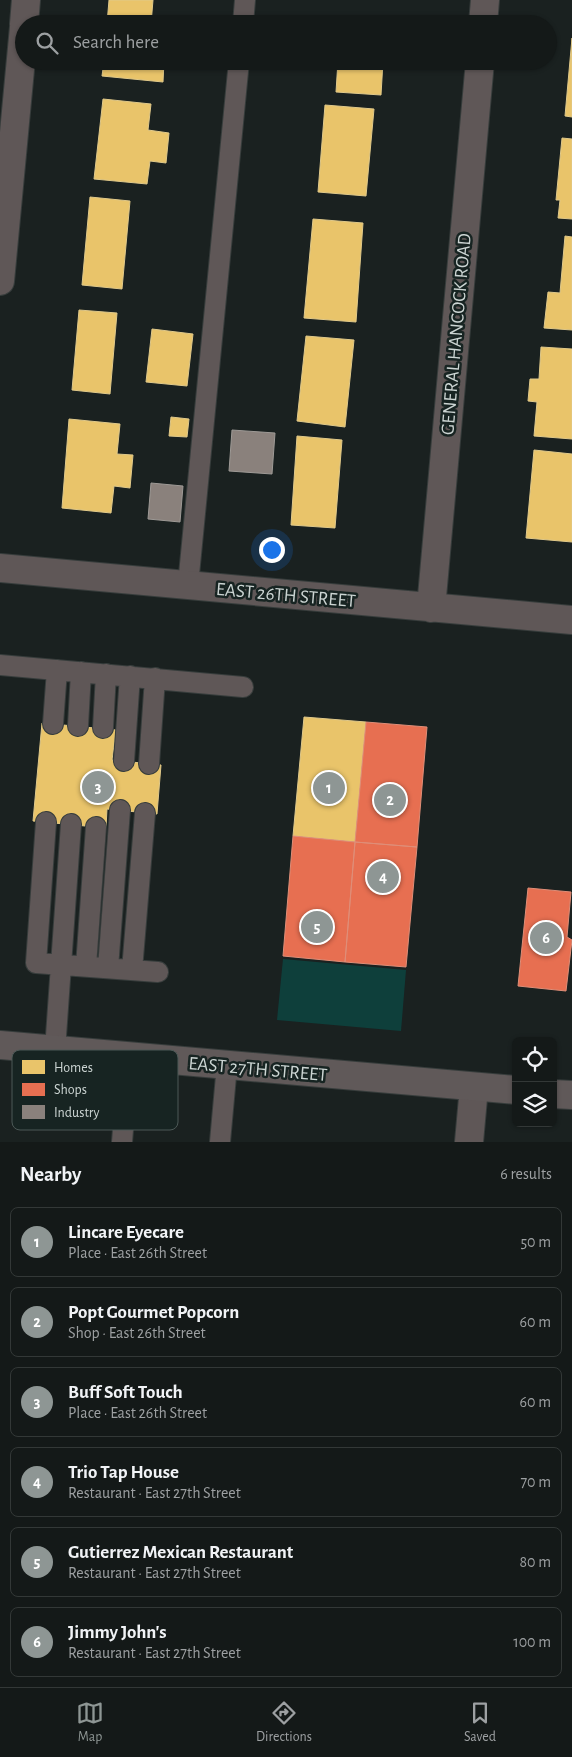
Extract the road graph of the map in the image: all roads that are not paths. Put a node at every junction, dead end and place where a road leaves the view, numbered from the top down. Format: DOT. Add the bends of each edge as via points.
graph roads {
  1 [pos="26,0"];
  2 [pos="245,0"];
  3 [pos="486,0"];
  4 [pos="25,15"];
  5 [pos="244,15"];
  6 [pos="484,15"];
  7 [pos="20,70"];
  8 [pos="238,70"];
  9 [pos="479,70"];
  10 [pos="0,281"];
  11 [pos="0,568"];
  12 [pos="188,585"];
  13 [pos="431,608"];
  14 [pos="572,620"];
  15 [pos="0,665"];
  16 [pos="57,670"];
  17 [pos="81,672"];
  18 [pos="106,674"];
  19 [pos="130,676"];
  20 [pos="155,678"];
  21 [pos="243,687"];
  22 [pos="53,724"];
  23 [pos="78,726"];
  24 [pos="103,728"];
  25 [pos="124,761"];
  26 [pos="149,764"];
  27 [pos="120,810"];
  28 [pos="145,812"];
  29 [pos="46,822"];
  30 [pos="71,824"];
  31 [pos="96,827"];
  32 [pos="61,965"];
  33 [pos="86,966"];
  34 [pos="108,968"];
  35 [pos="132,970"];
  36 [pos="158,972"];
  37 [pos="0,1045"];
  38 [pos="55,1050"];
  39 [pos="178,1060"];
  40 [pos="227,1065"];
  41 [pos="474,1087"];
  42 [pos="512,1090"];
  43 [pos="557,1094"];
  44 [pos="572,1095"];
  45 [pos="220,1142"];
  46 [pos="469,1142"];
  1 -- 4 [label="street"];
  2 -- 5 [label="lane"];
  3 -- 6 [label="street"];
  7 -- 10 [label="street"];
  8 -- 12 [label="lane"];
  9 -- 13 [label="street, GENERAL HANCOCK ROAD"];
  11 -- 12 [label="street, EAST 26TH STREET"];
  12 -- 13 [label="street, EAST 26TH STREET"];
  13 -- 14 [label="street, EAST 26TH STREET"];
  15 -- 16 [label="lane"];
  16 -- 17 [label="lane"];
  16 -- 22 [label="lane"];
  17 -- 18 [label="lane"];
  17 -- 23 [label="lane"];
  18 -- 19 [label="lane"];
  18 -- 24 [label="lane"];
  19 -- 20 [label="lane"];
  19 -- 25 [label="lane"];
  20 -- 21 [label="lane"];
  20 -- 26 [label="lane"];
  27 -- 34 [label="lane"];
  28 -- 35 [label="lane"];
  29 -- 32 [label="lane" via="36,963"];
  30 -- 32 [label="lane"];
  31 -- 33 [label="lane"];
  32 -- 33 [label="lane"];
  32 -- 38 [label="lane"];
  33 -- 34 [label="lane"];
  34 -- 35 [label="lane"];
  35 -- 36 [label="lane"];
  37 -- 38 [label="main road, EAST 27TH STREET"];
  39 -- 40 [label="main road, EAST 27TH STREET"];
  40 -- 41 [label="main road, EAST 27TH STREET"];
  40 -- 45 [label="lane"];
  41 -- 42 [label="main road, EAST 27TH STREET"];
  41 -- 46 [label="street"];
  43 -- 44 [label="main road"];
}
